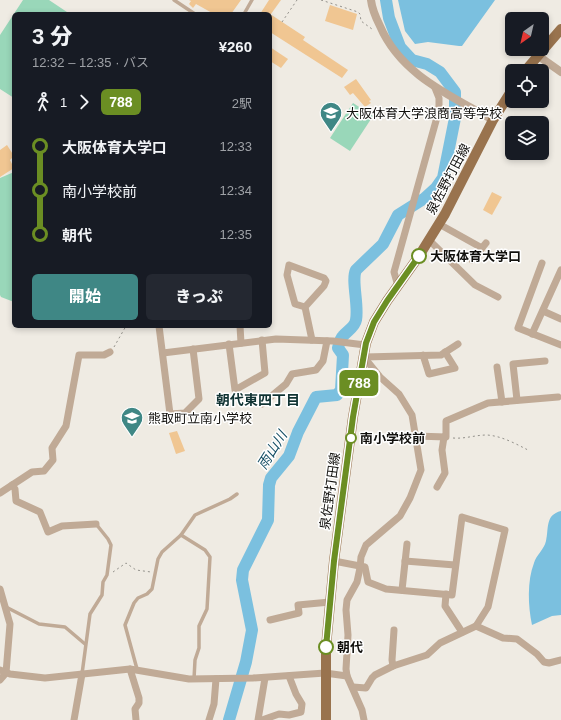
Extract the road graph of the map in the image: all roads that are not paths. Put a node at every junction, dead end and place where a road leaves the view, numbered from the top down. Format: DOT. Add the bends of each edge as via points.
graph roads {
  1 [pos="174,0"];
  2 [pos="252,0"];
  3 [pos="371,0"];
  4 [pos="192,12"];
  5 [pos="245,12"];
  6 [pos="561,29"];
  7 [pos="549,42"];
  8 [pos="538,56"];
  9 [pos="561,72"];
  10 [pos="435,88"];
  11 [pos="505,101"];
  12 [pos="493,120"];
  13 [pos="439,224"];
  14 [pos="429,240"];
  15 [pos="472,260"];
  16 [pos="542,263"];
  17 [pos="561,270"];
  18 [pos="398,286"];
  19 [pos="498,297"];
  20 [pos="304,308"];
  21 [pos="543,311"];
  22 [pos="561,320"];
  23 [pos="159,328"];
  24 [pos="240,328"];
  25 [pos="532,334"];
  26 [pos="262,340"];
  27 [pos="312,340"];
  28 [pos="330,341"];
  29 [pos="241,342"];
  30 [pos="229,344"];
  31 [pos="458,344"];
  32 [pos="365,345"];
  33 [pos="561,346"];
  34 [pos="193,349"];
  35 [pos="110,352"];
  36 [pos="445,352"];
  37 [pos="162,353"];
  38 [pos="423,355"];
  39 [pos="364,357"];
  40 [pos="546,361"];
  41 [pos="497,367"];
  42 [pos="558,397"];
  43 [pos="517,400"];
  44 [pos="502,402"];
  45 [pos="262,404"];
  46 [pos="416,436"];
  47 [pos="445,437"];
  48 [pos="12,485"];
  49 [pos="437,487"];
  50 [pos="0,493"];
  51 [pos="237,494"];
  52 [pos="96,524"];
  53 [pos="181,535"];
  54 [pos="407,544"];
  55 [pos="334,561"];
  56 [pos="405,561"];
  57 [pos="361,565"];
  58 [pos="456,565"];
  59 [pos="0,589"];
  60 [pos="402,590"];
  61 [pos="446,594"];
  62 [pos="330,602"];
  63 [pos="6,607"];
  64 [pos="270,620"];
  65 [pos="476,626"];
  66 [pos="394,630"];
  67 [pos="462,632"];
  68 [pos="85,644"];
  69 [pos="561,660"];
  70 [pos="393,666"];
  71 [pos="133,669"];
  72 [pos="3,671"];
  73 [pos="325,673"];
  74 [pos="82,674"];
  75 [pos="289,676"];
  76 [pos="348,676"];
  77 [pos="265,678"];
  78 [pos="194,679"];
  79 [pos="216,679"];
  80 [pos="0,680"];
  81 [pos="352,687"];
  82 [pos="74,720"];
  83 [pos="136,720"];
  84 [pos="209,720"];
  85 [pos="258,720"];
  86 [pos="262,720"];
  87 [pos="326,720"];
  88 [pos="364,720"];
  1 -- 4 [label="lane"];
  2 -- 5 [label="lane"];
  3 -- 10 [label="street" via="383,33 399,56"];
  6 -- 7 [label="main road"];
  8 -- 9 [label="street"];
  10 -- 12 [label="street"];
  10 -- 18 [label="street" via="438,110 394,272"];
  11 -- 12 [label="main road, 泉佐野打田線"];
  12 -- 13 [label="main road, 泉佐野打田線"];
  13 -- 14 [label="main road, 泉佐野打田線"];
  13 -- 15 [label="street" via="484,246"];
  14 -- 18 [label="main road, 泉佐野打田線"];
  14 -- 19 [label="street" via="476,285"];
  16 -- 25 [label="street" via="518,328"];
  17 -- 21 [label="street"];
  18 -- 32 [label="main road, 泉佐野打田線" via="374,322"];
  20 -- 20 [label="street" via="295,304 287,275 289,265 326,280 324,286"];
  20 -- 27 [label="street"];
  21 -- 22 [label="street"];
  21 -- 25 [label="street"];
  23 -- 37 [label="street"];
  24 -- 29 [label="street"];
  25 -- 33 [label="street"];
  26 -- 27 [label="street"];
  26 -- 29 [label="street"];
  26 -- 30 [label="street" via="265,373 235,390"];
  27 -- 28 [label="street"];
  28 -- 32 [label="street"];
  28 -- 45 [label="street" via="323,361 316,370 292,374 286,384"];
  29 -- 30 [label="street"];
  30 -- 34 [label="street"];
  31 -- 36 [label="street"];
  32 -- 39 [label="main road, 泉佐野打田線"];
  34 -- 37 [label="street"];
  34 -- 37 [label="street" via="199,399 185,413 170,414"];
  35 -- 48 [label="street" via="104,355 79,355 66,426 52,448 53,460 44,471 32,472"];
  36 -- 38 [label="street"];
  36 -- 38 [label="street" via="455,368 429,374"];
  38 -- 39 [label="street"];
  39 -- 46 [label="street" via="406,403 412,414"];
  39 -- 55 [label="main road, 泉佐野打田線"];
  40 -- 43 [label="street" via="513,364"];
  41 -- 44 [label="street"];
  42 -- 43 [label="street"];
  43 -- 44 [label="street"];
  44 -- 47 [label="street" via="488,403 446,421"];
  46 -- 47 [label="street"];
  46 -- 57 [label="street" via="421,470 410,498 400,516 366,545"];
  47 -- 49 [label="street" via="442,450 445,473"];
  48 -- 50 [label="street"];
  48 -- 52 [label="street" via="16,501 40,512 48,532 62,526"];
  51 -- 53 [label="lane" via="195,515"];
  52 -- 68 [label="lane" via="111,545 107,575 103,582 100,601 90,614"];
  53 -- 71 [label="lane" via="162,552 158,559 152,589 134,603 125,625"];
  53 -- 78 [label="lane" via="205,550 210,557 206,609 198,626 199,648 195,660"];
  54 -- 56 [label="street"];
  55 -- 57 [label="street"];
  55 -- 62 [label="main road, 泉佐野打田線"];
  56 -- 58 [label="street"];
  56 -- 60 [label="street"];
  57 -- 60 [label="street" via="365,567 368,582 386,589"];
  57 -- 76 [label="street" via="357,582 347,600"];
  58 -- 61 [label="street" via="452,595"];
  58 -- 65 [label="street" via="462,517 505,530 488,607"];
  59 -- 63 [label="street"];
  60 -- 61 [label="street"];
  61 -- 67 [label="street" via="445,606"];
  62 -- 64 [label="street" via="298,605 299,613"];
  62 -- 73 [label="main road, 泉佐野打田線"];
  63 -- 68 [label="lane" via="39,624 65,627"];
  63 -- 72 [label="street" via="10,624"];
  65 -- 67 [label="street"];
  65 -- 69 [label="street" via="503,638 517,639 544,662"];
  66 -- 70 [label="street"];
  67 -- 70 [label="street" via="440,643 428,655"];
  68 -- 74 [label="lane"];
  70 -- 81 [label="street" via="372,678 366,688"];
  71 -- 74 [label="street"];
  71 -- 78 [label="street"];
  71 -- 83 [label="street" via="139,698 135,709"];
  72 -- 74 [label="street" via="45,678"];
  72 -- 80 [label="street"];
  73 -- 75 [label="street"];
  73 -- 76 [label="street"];
  73 -- 87 [label="main road, 泉佐野打田線"];
  74 -- 82 [label="street"];
  75 -- 77 [label="street"];
  75 -- 86 [label="street" via="302,704 301,712 289,716 279,714"];
  76 -- 81 [label="street"];
  77 -- 79 [label="street"];
  77 -- 85 [label="street"];
  78 -- 79 [label="street"];
  79 -- 84 [label="street" via="214,704"];
  81 -- 88 [label="street"];
}
